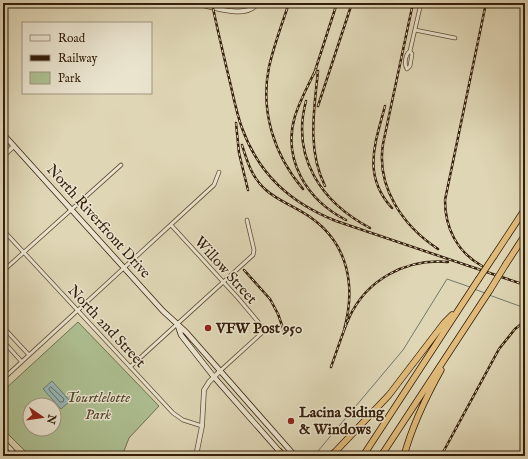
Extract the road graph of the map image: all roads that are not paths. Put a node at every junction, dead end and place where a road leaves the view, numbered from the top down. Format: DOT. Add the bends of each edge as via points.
graph roads {
  1 [pos="195,3"];
  2 [pos="257,3"];
  3 [pos="421,3"];
  4 [pos="415,30"];
  5 [pos="455,38"];
  6 [pos="410,51"];
  7 [pos="3,134"];
  8 [pos="14,146"];
  9 [pos="3,156"];
  10 [pos="121,165"];
  11 [pos="219,172"];
  12 [pos="525,208"];
  13 [pos="72,210"];
  14 [pos="247,220"];
  15 [pos="171,225"];
  16 [pos="3,230"];
  17 [pos="525,235"];
  18 [pos="24,252"];
  19 [pos="125,268"];
  20 [pos="3,271"];
  21 [pos="223,282"];
  22 [pos="462,305"];
  23 [pos="77,310"];
  24 [pos="177,324"];
  25 [pos="3,327"];
  26 [pos="462,332"];
  27 [pos="3,341"];
  28 [pos="29,355"];
  29 [pos="22,361"];
  30 [pos="130,367"];
  31 [pos="220,371"];
  32 [pos="214,377"];
  33 [pos="3,379"];
  34 [pos="202,426"];
  35 [pos="3,441"];
  36 [pos="335,453"];
  37 [pos="281,454"];
  38 [pos="17,456"];
  39 [pos="196,456"];
  40 [pos="286,456"];
  41 [pos="295,456"];
  42 [pos="330,456"];
  43 [pos="363,456"];
  44 [pos="381,456"];
  45 [pos="404,456"];
  1 -- 2 [label="street" via="240,12 251,10"];
  3 -- 4 [label="street"];
  4 -- 5 [label="street"];
  4 -- 6 [label="street"];
  6 -- 6 [label="street" via="407,53 407,69 410,66"];
  7 -- 8 [label="main road, North Riverfront Drive"];
  8 -- 9 [label="street"];
  8 -- 13 [label="main road, North Riverfront Drive"];
  10 -- 13 [label="street"];
  11 -- 15 [label="street" via="214,185"];
  12 -- 22 [label="highway, bridge"];
  13 -- 18 [label="street"];
  13 -- 19 [label="main road, North Riverfront Drive"];
  14 -- 21 [label="street" via="253,255"];
  15 -- 19 [label="street"];
  15 -- 21 [label="street, Willow Street"];
  16 -- 18 [label="street, North 2nd Street"];
  17 -- 26 [label="highway, bridge"];
  18 -- 20 [label="street"];
  18 -- 23 [label="street, North 2nd Street"];
  19 -- 23 [label="street"];
  19 -- 24 [label="main road, North Riverfront Drive"];
  21 -- 24 [label="street"];
  21 -- 31 [label="street, Willow Street" via="265,330"];
  22 -- 36 [label="highway" via="444,323 389,395"];
  22 -- 43 [label="highway"];
  23 -- 28 [label="street"];
  23 -- 30 [label="street, North 2nd Street"];
  24 -- 30 [label="street"];
  24 -- 31 [label="main road, North Riverfront Drive"];
  24 -- 32 [label="main road, North Riverfront Drive" via="181,335"];
  25 -- 28 [label="street"];
  26 -- 44 [label="highway"];
  26 -- 45 [label="highway" via="422,408"];
  27 -- 29 [label="street"];
  28 -- 29 [label="street"];
  29 -- 33 [label="street"];
  30 -- 34 [label="street, North 2nd Street" via="177,417"];
  31 -- 32 [label="street"];
  31 -- 41 [label="main road, North Riverfront Drive"];
  32 -- 34 [label="street" via="204,390"];
  32 -- 37 [label="main road, North Riverfront Drive"];
  34 -- 39 [label="street"];
  35 -- 38 [label="street"];
  36 -- 42 [label="highway"];
  37 -- 40 [label="main road, North Riverfront Drive"];
}
